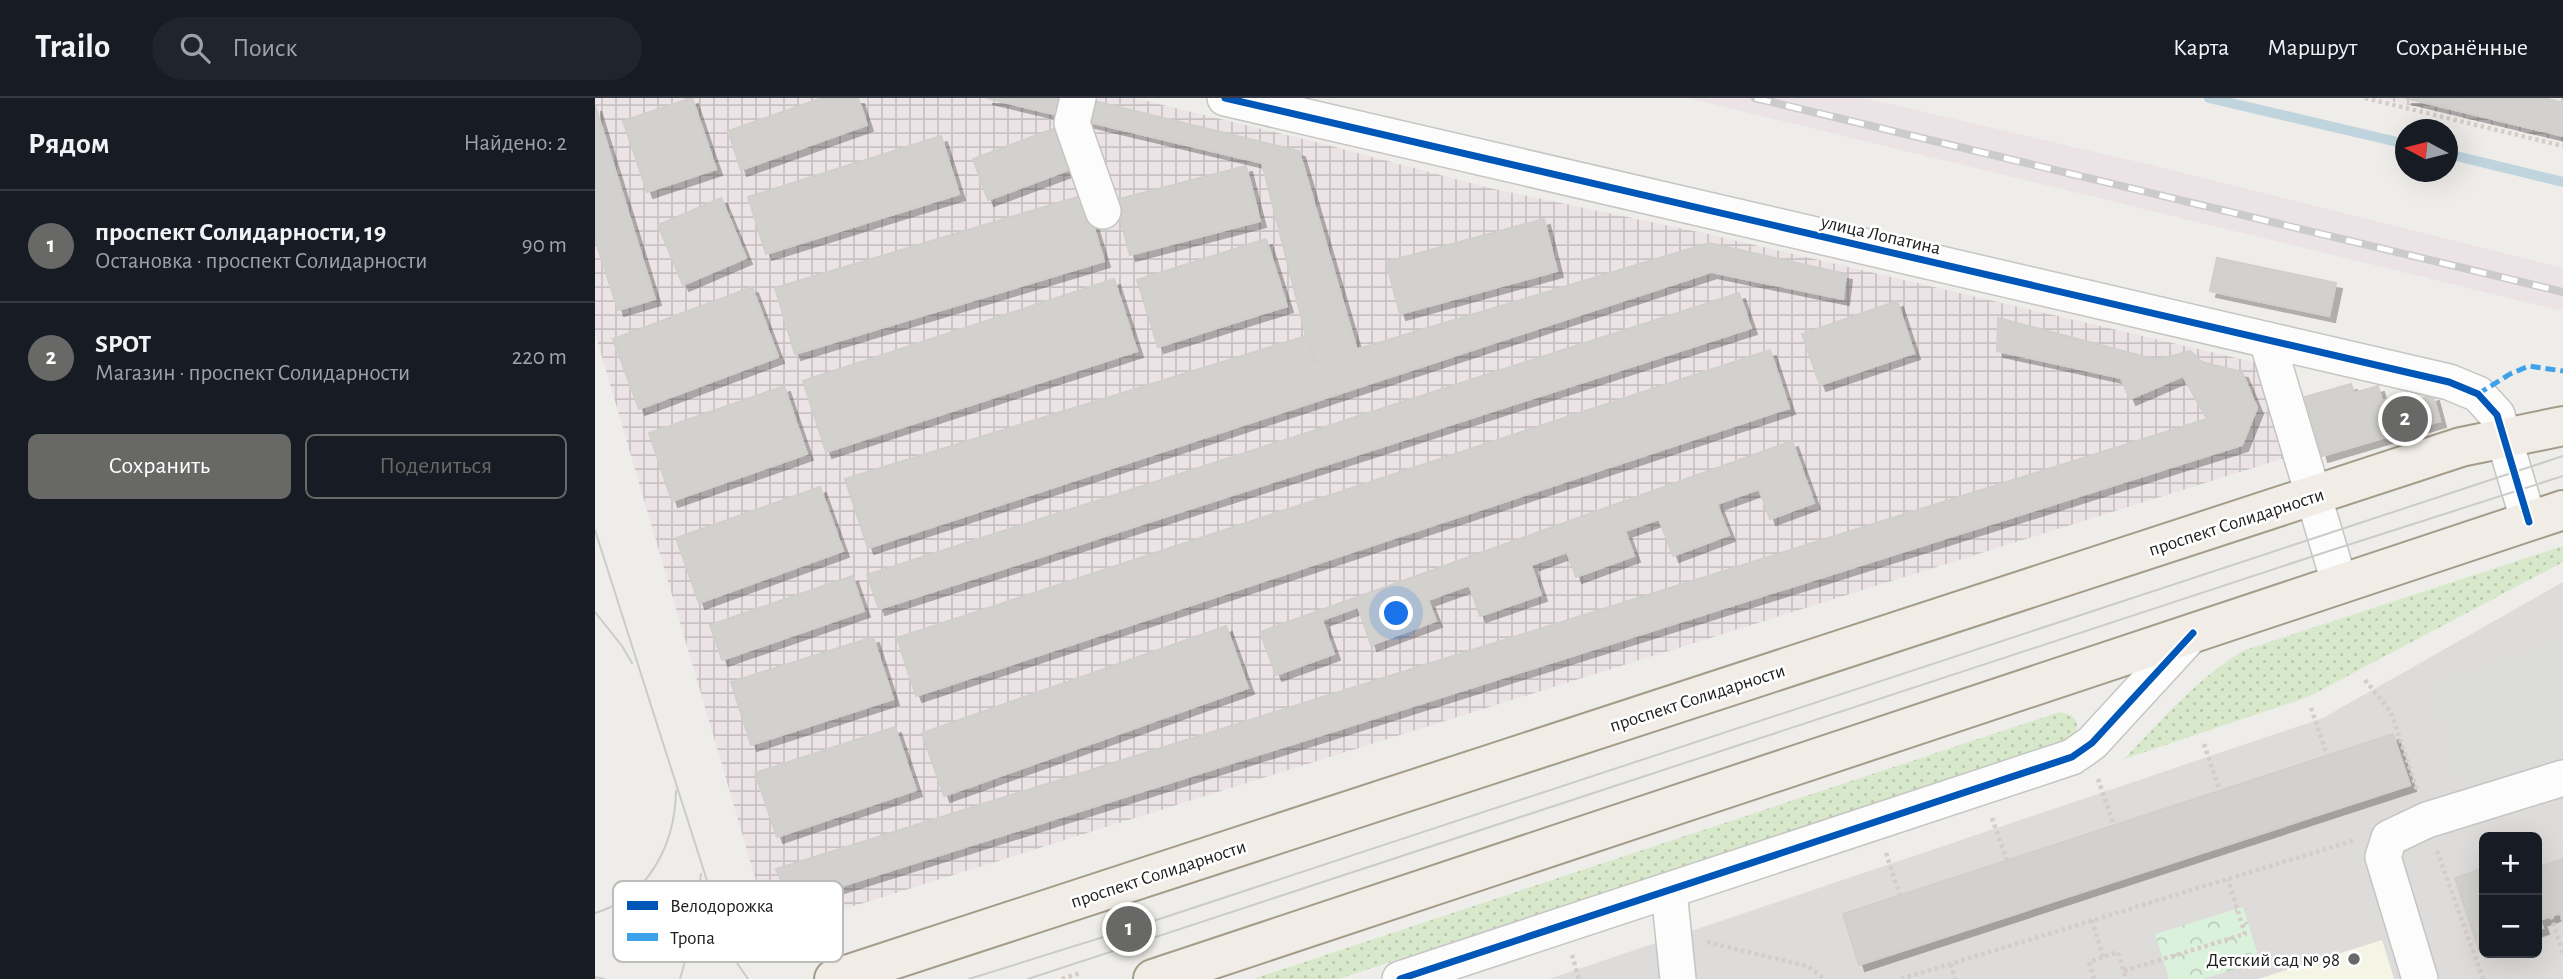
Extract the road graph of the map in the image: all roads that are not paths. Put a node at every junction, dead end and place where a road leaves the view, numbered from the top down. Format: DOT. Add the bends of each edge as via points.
graph roads {
  1 [pos="1078,98"];
  2 [pos="1225,98"];
  3 [pos="1103,211"];
  4 [pos="2267,340"];
  5 [pos="2563,426"];
  6 [pos="2504,437"];
  7 [pos="2311,496"];
  8 [pos="2546,516"];
  9 [pos="2340,585"];
  10 [pos="2193,633"];
  11 [pos="2563,778"];
  12 [pos="1669,891"];
  13 [pos="1214,970"];
  14 [pos="834,979"];
  15 [pos="1153,979"];
  16 [pos="1400,979"];
  17 [pos="1678,979"];
  18 [pos="2420,979"];
  1 -- 3 [label="street" via="1072,122"];
  2 -- 4 [label="street, улица Лопатина"];
  4 -- 6 [label="street, улица Лопатина" via="2449,382 2478,394 2497,415"];
  4 -- 7 [label="street"];
  5 -- 6 [label="main road, проспект Солидарности"];
  6 -- 7 [label="main road, проспект Солидарности"];
  6 -- 8 [label="street, улица Лопатина"];
  7 -- 9 [label="street"];
  7 -- 14 [label="main road, проспект Солидарности"];
  8 -- 9 [label="main road"];
  9 -- 10 [label="main road"];
  10 -- 12 [label="street" via="2092,743 2072,757"];
  10 -- 13 [label="main road"];
  11 -- 18 [label="street" via="2427,820 2389,838 2383,857"];
  12 -- 16 [label="street"];
  12 -- 17 [label="street"];
  13 -- 15 [label="main road"];
}
